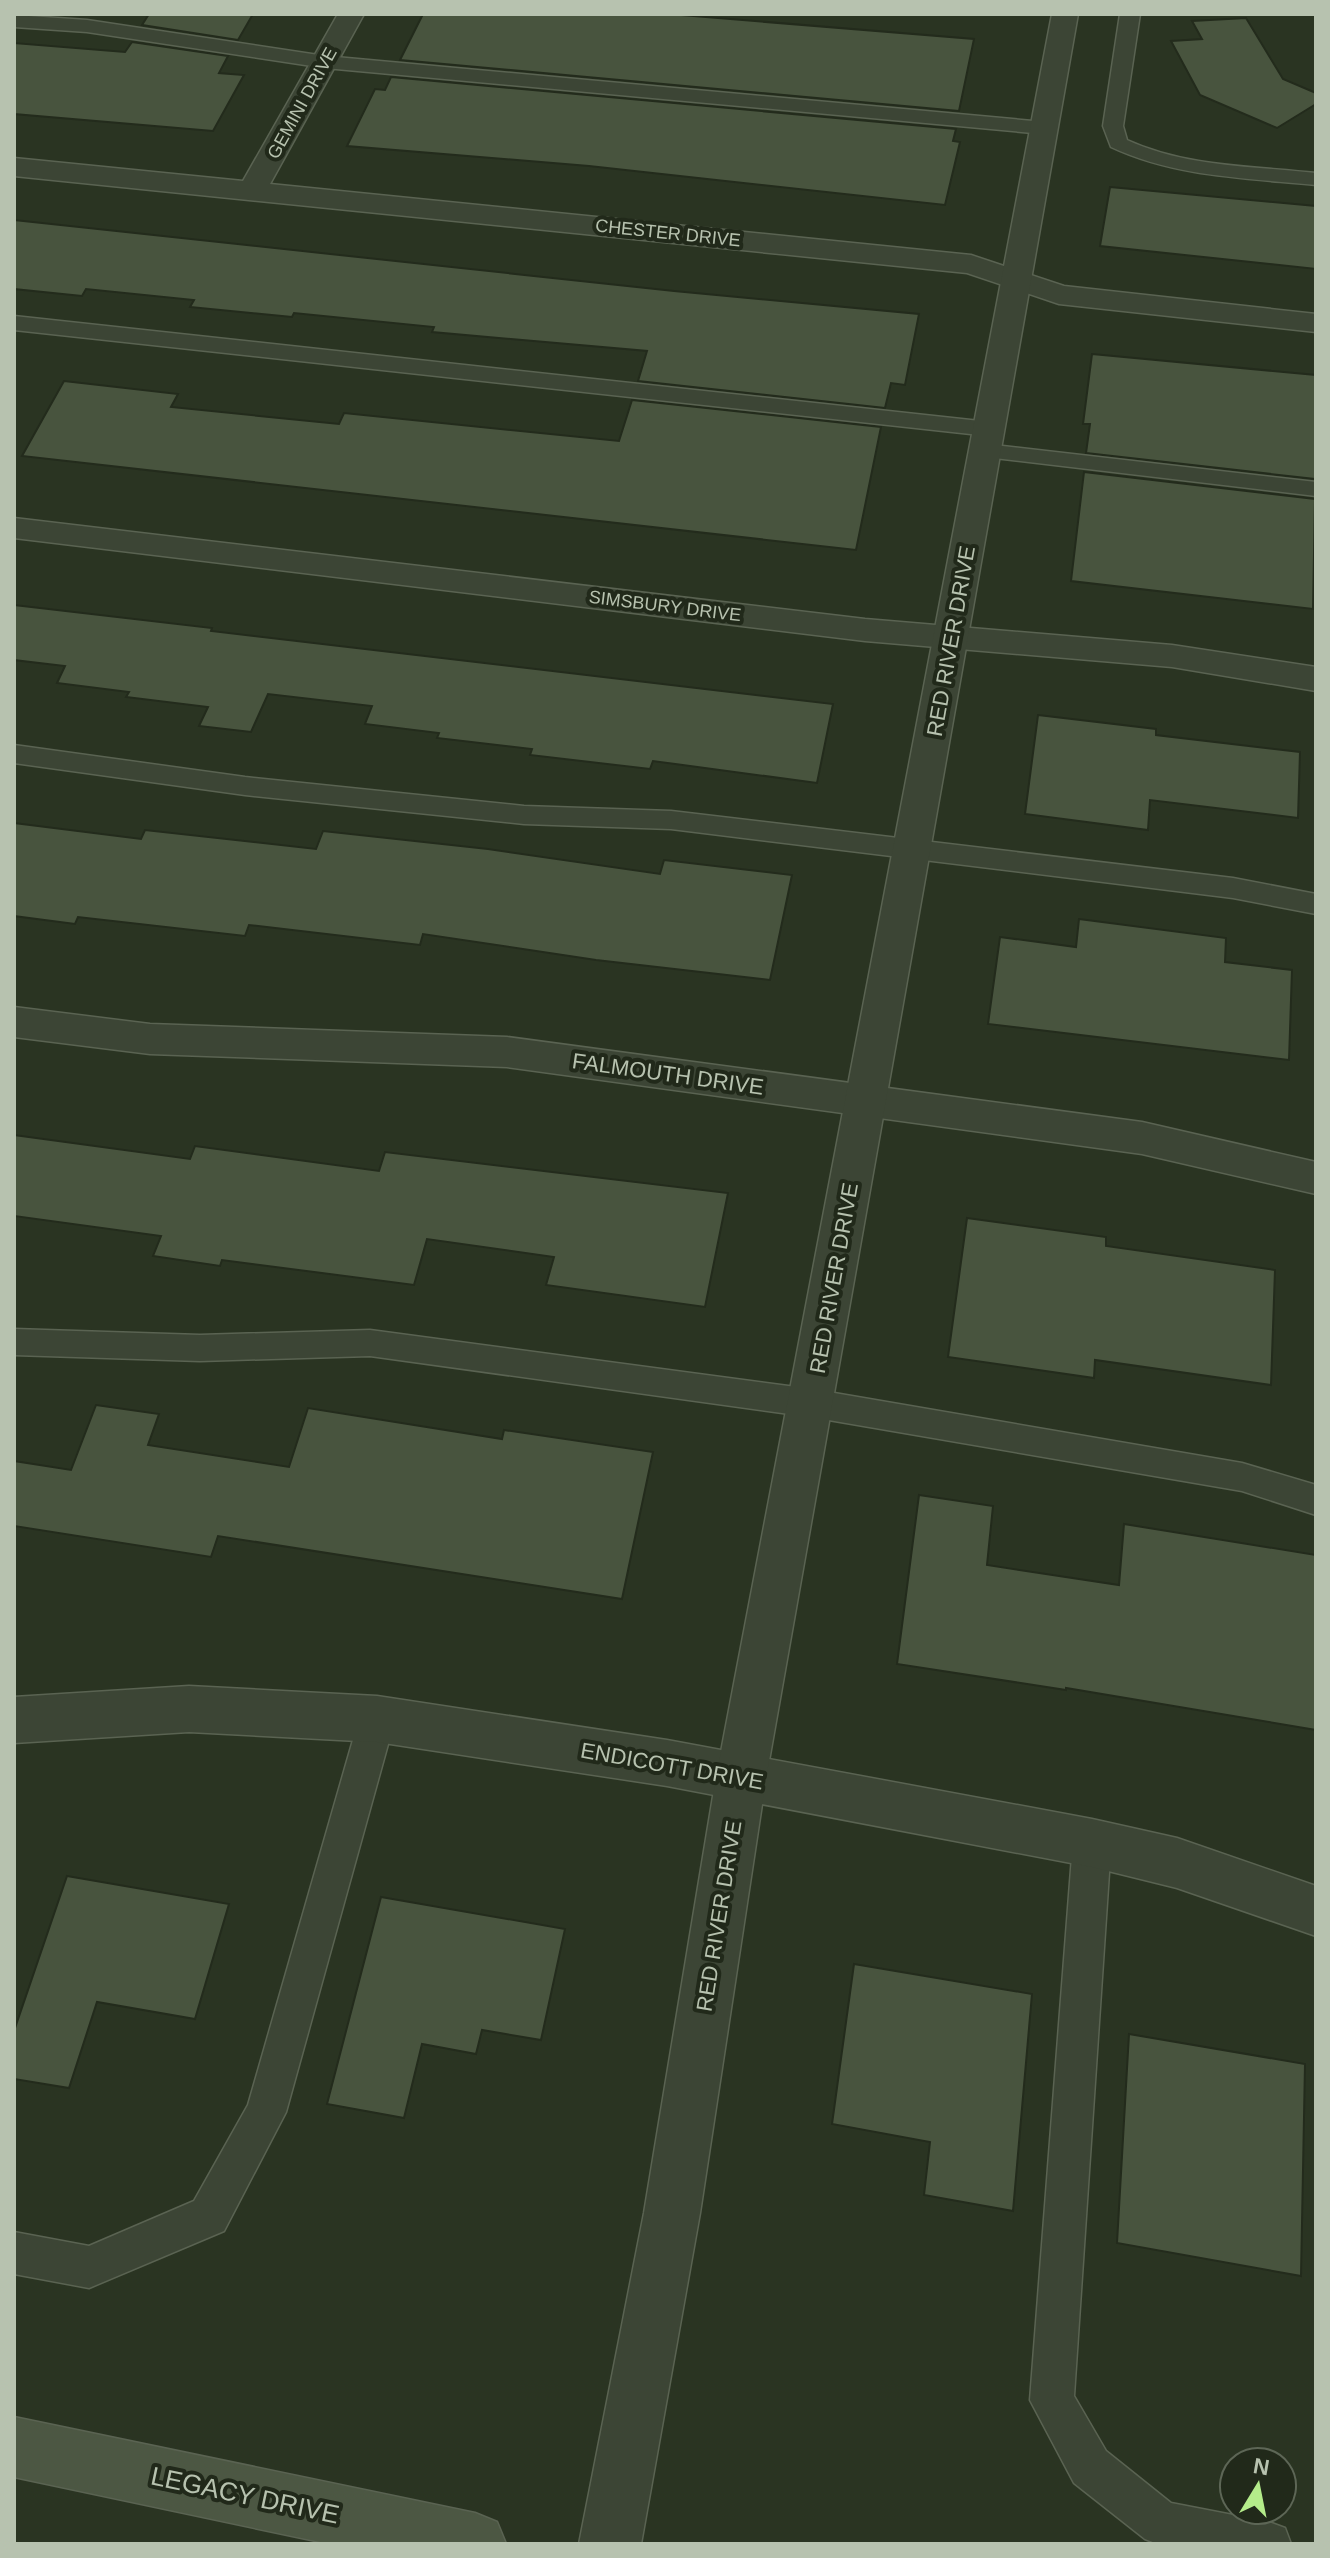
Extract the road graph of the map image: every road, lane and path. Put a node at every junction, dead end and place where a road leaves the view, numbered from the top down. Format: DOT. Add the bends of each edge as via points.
graph roads {
  1 [pos="351,14"];
  2 [pos="1065,14"];
  3 [pos="1130,14"];
  4 [pos="91,20"];
  5 [pos="14,21"];
  6 [pos="325,62"];
  7 [pos="1044,128"];
  8 [pos="14,167"];
  9 [pos="1316,179"];
  10 [pos="252,191"];
  11 [pos="1015,279"];
  12 [pos="14,323"];
  13 [pos="1316,323"];
  14 [pos="987,440"];
  15 [pos="1316,489"];
  16 [pos="14,528"];
  17 [pos="952,636"];
  18 [pos="1316,679"];
  19 [pos="14,754"];
  20 [pos="913,850"];
  21 [pos="1316,904"];
  22 [pos="14,1022"];
  23 [pos="867,1101"];
  24 [pos="1316,1178"];
  25 [pos="14,1342"];
  26 [pos="811,1403"];
  27 [pos="1316,1500"];
  28 [pos="377,1719"];
  29 [pos="14,1720"];
  30 [pos="741,1778"];
  31 [pos="1092,1843"];
  32 [pos="1316,1911"];
  33 [pos="14,2253"];
  34 [pos="14,2447"];
  35 [pos="475,2544"];
  36 [pos="610,2544"];
  37 [pos="1269,2544"];
  1 -- 6 [label="street, GEMINI DRIVE"];
  2 -- 7 [label="street, RED RIVER DRIVE"];
  3 -- 9 [label="lane" via="1113,126 1118,143 1165,162"];
  4 -- 5 [label="lane"];
  4 -- 6 [label="lane"];
  6 -- 7 [label="lane"];
  6 -- 10 [label="street, GEMINI DRIVE"];
  7 -- 11 [label="street, RED RIVER DRIVE"];
  8 -- 10 [label="street, CHESTER DRIVE"];
  10 -- 11 [label="street, CHESTER DRIVE" via="971,264"];
  11 -- 13 [label="street, CHESTER DRIVE" via="1059,295"];
  11 -- 14 [label="street, RED RIVER DRIVE"];
  12 -- 14 [label="lane"];
  14 -- 15 [label="lane"];
  14 -- 17 [label="street, RED RIVER DRIVE"];
  16 -- 17 [label="street, SIMSBURY DRIVE"];
  17 -- 18 [label="street, SIMSBURY DRIVE" via="1172,656"];
  17 -- 20 [label="street, RED RIVER DRIVE"];
  19 -- 20 [label="lane" via="245,786 524,815 671,820"];
  20 -- 21 [label="lane" via="1233,888"];
  20 -- 23 [label="street, RED RIVER DRIVE"];
  22 -- 23 [label="street, FALMOUTH DRIVE" via="150,1039 507,1052"];
  23 -- 24 [label="street, FALMOUTH DRIVE" via="1142,1138"];
  23 -- 26 [label="street, RED RIVER DRIVE"];
  25 -- 26 [label="lane" via="200,1348 370,1343"];
  26 -- 27 [label="lane" via="1242,1477"];
  26 -- 30 [label="street, RED RIVER DRIVE"];
  28 -- 29 [label="street, ENDICOTT DRIVE" via="189,1709"];
  28 -- 30 [label="street, ENDICOTT DRIVE"];
  28 -- 33 [label="lane" via="266,2112 209,2216 89,2267"];
  30 -- 31 [label="street, ENDICOTT DRIVE"];
  30 -- 36 [label="street, RED RIVER DRIVE" via="672,2213"];
  31 -- 32 [label="street, ENDICOTT DRIVE" via="1177,1863"];
  31 -- 37 [label="lane" via="1052,2400 1090,2467 1161,2523"];
  34 -- 35 [label="main road, LEGACY DRIVE"];
}
